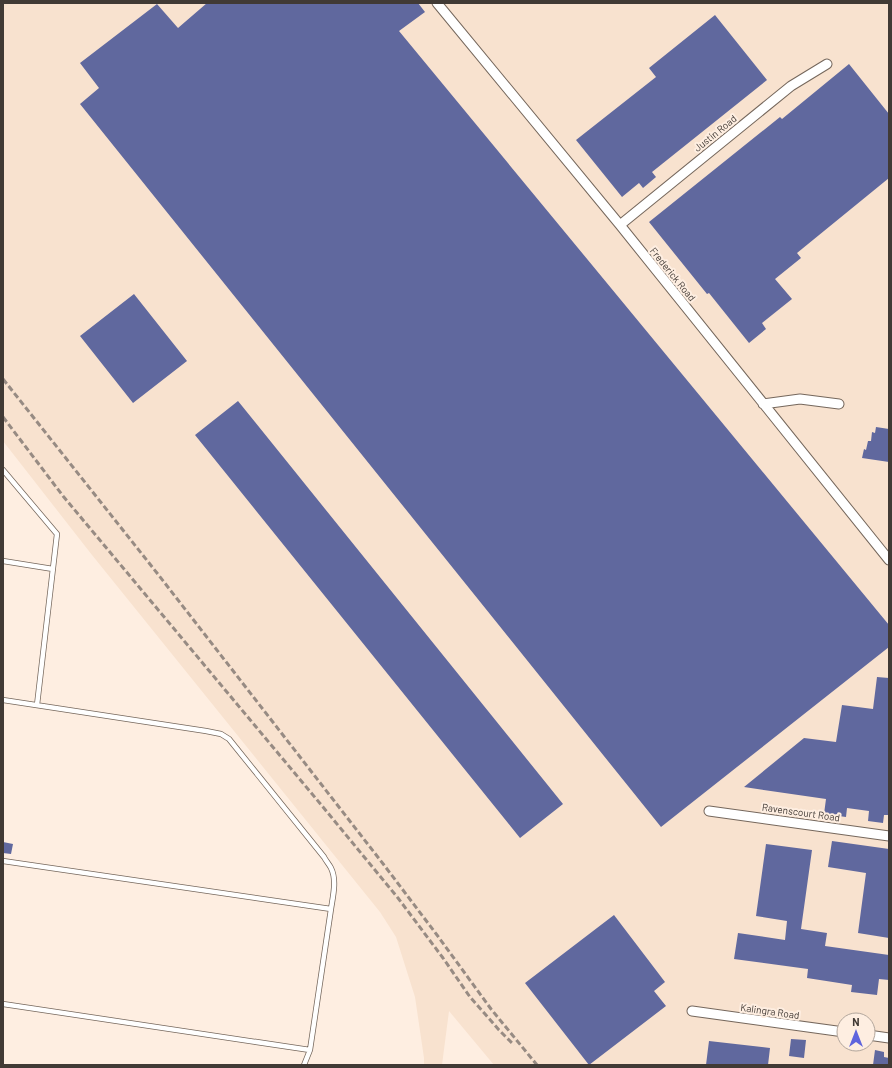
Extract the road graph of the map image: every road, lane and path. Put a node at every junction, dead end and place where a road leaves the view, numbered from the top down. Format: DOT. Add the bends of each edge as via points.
graph roads {
  1 [pos="437,3"];
  2 [pos="827,64"];
  3 [pos="620,225"];
  4 [pos="763,404"];
  5 [pos="839,404"];
  6 [pos="3,470"];
  7 [pos="889,560"];
  8 [pos="3,561"];
  9 [pos="53,569"];
  10 [pos="3,700"];
  11 [pos="37,705"];
  12 [pos="709,811"];
  13 [pos="889,836"];
  14 [pos="3,861"];
  15 [pos="331,909"];
  16 [pos="3,1004"];
  17 [pos="692,1011"];
  18 [pos="836,1031"];
  19 [pos="876,1037"];
  20 [pos="889,1038"];
  21 [pos="310,1050"];
  22 [pos="304,1065"];
  1 -- 3 [label="street, Frederick Road"];
  2 -- 3 [label="street, Justin Road" via="790,86"];
  3 -- 4 [label="street, Frederick Road"];
  4 -- 5 [label="street" via="800,399"];
  4 -- 7 [label="street, Frederick Road"];
  6 -- 9 [label="lane" via="57,534"];
  8 -- 9 [label="lane"];
  9 -- 11 [label="lane"];
  10 -- 11 [label="lane"];
  11 -- 15 [label="lane" via="221,734 228,739 331,868 334,886"];
  12 -- 13 [label="street, Ravenscourt Road"];
  14 -- 15 [label="lane"];
  15 -- 21 [label="lane"];
  16 -- 21 [label="lane"];
  17 -- 18 [label="street, Kalingra Road"];
  19 -- 20 [label="street"];
  21 -- 22 [label="lane"];
}
